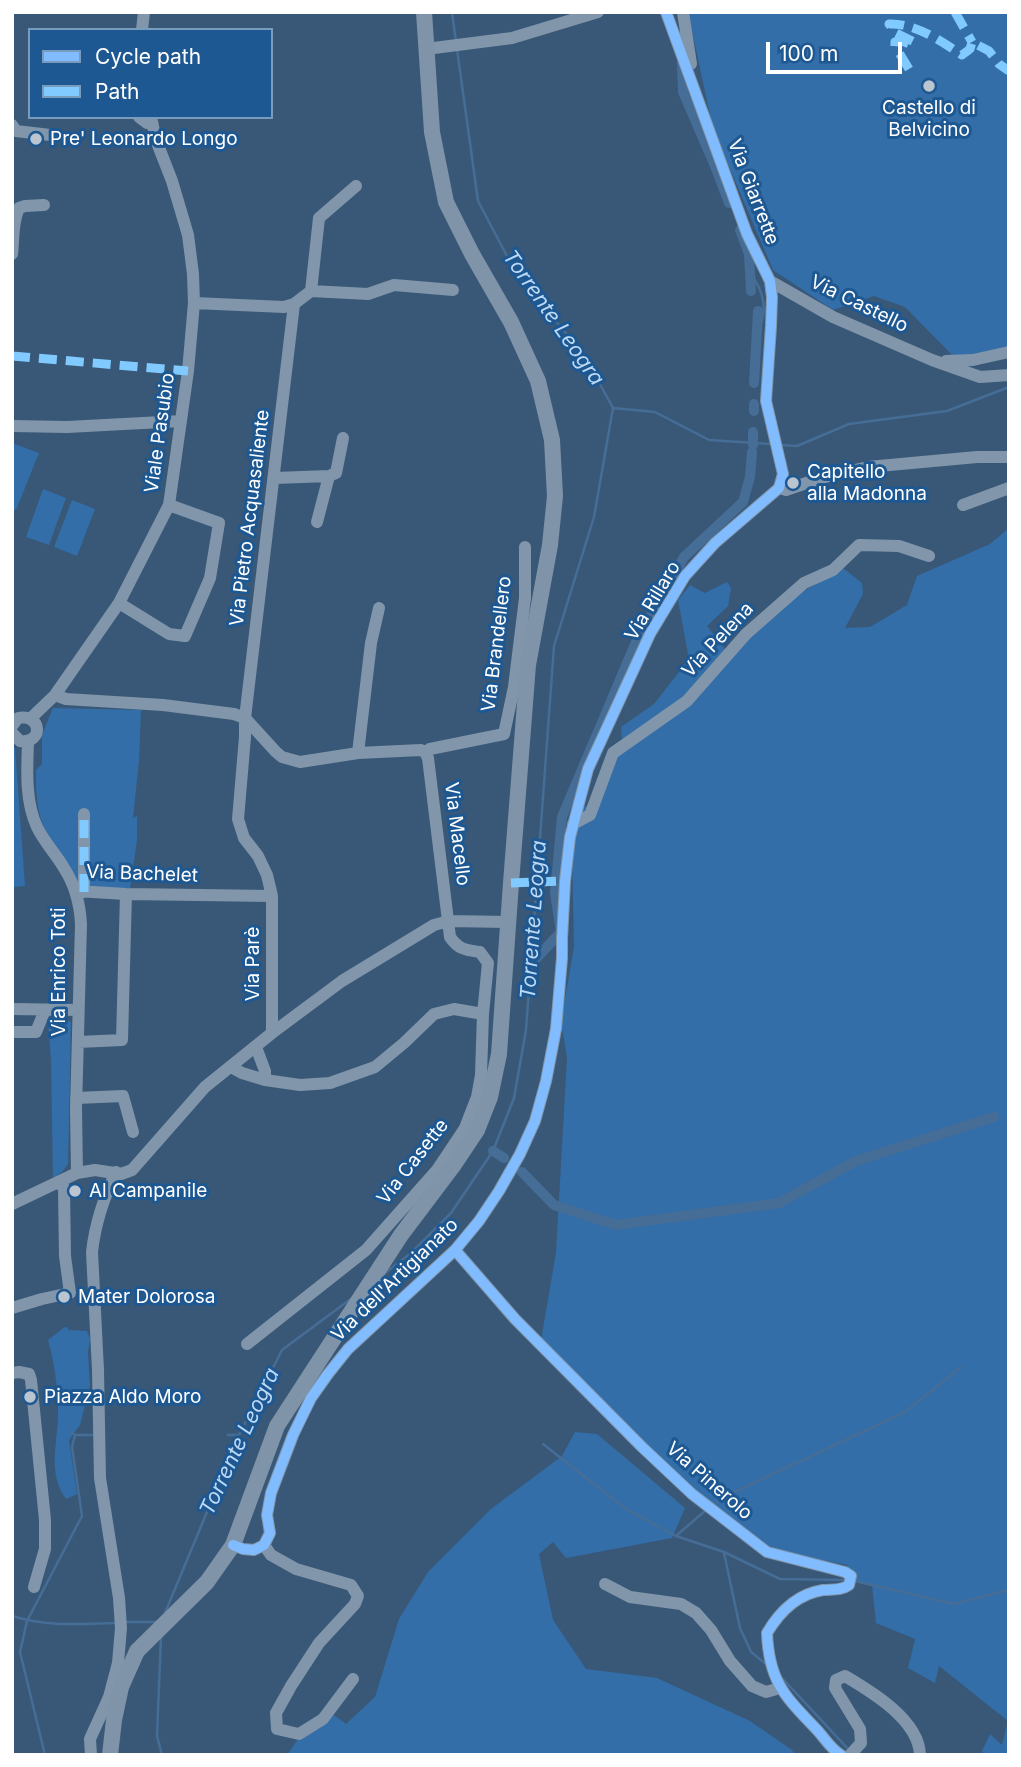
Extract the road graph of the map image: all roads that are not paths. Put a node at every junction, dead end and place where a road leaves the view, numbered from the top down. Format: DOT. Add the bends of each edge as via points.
graph roads {
  1 [pos="424,12"];
  2 [pos="598,12"];
  3 [pos="666,12"];
  4 [pos="683,12"];
  5 [pos="426,49"];
  6 [pos="697,95"];
  7 [pos="151,120"];
  8 [pos="12,125"];
  9 [pos="50,135"];
  10 [pos="356,186"];
  11 [pos="44,205"];
  12 [pos="12,254"];
  13 [pos="770,281"];
  14 [pos="453,290"];
  15 [pos="311,291"];
  16 [pos="194,303"];
  17 [pos="294,304"];
  18 [pos="1009,352"];
  19 [pos="932,360"];
  20 [pos="1009,375"];
  21 [pos="181,421"];
  22 [pos="12,426"];
  23 [pos="343,438"];
  24 [pos="1009,457"];
  25 [pos="329,476"];
  26 [pos="275,478"];
  27 [pos="779,488"];
  28 [pos="1009,488"];
  29 [pos="169,505"];
  30 [pos="963,505"];
  31 [pos="317,522"];
  32 [pos="525,547"];
  33 [pos="929,556"];
  34 [pos="119,603"];
  35 [pos="379,608"];
  36 [pos="55,695"];
  37 [pos="31,718"];
  38 [pos="245,718"];
  39 [pos="12,726"];
  40 [pos="12,733"];
  41 [pos="245,737"];
  42 [pos="28,742"];
  43 [pos="425,752"];
  44 [pos="358,753"];
  45 [pos="84,814"];
  46 [pos="573,824"];
  47 [pos="565,881"];
  48 [pos="80,892"];
  49 [pos="126,894"];
  50 [pos="272,896"];
  51 [pos="449,920"];
  52 [pos="508,922"];
  53 [pos="12,1009"];
  54 [pos="45,1010"];
  55 [pos="78,1010"];
  56 [pos="483,1014"];
  57 [pos="12,1032"];
  58 [pos="272,1033"];
  59 [pos="78,1042"];
  60 [pos="256,1047"];
  61 [pos="231,1067"];
  62 [pos="265,1080"];
  63 [pos="76,1098"];
  64 [pos="132,1132"];
  65 [pos="116,1172"];
  66 [pos="77,1173"];
  67 [pos="58,1182"];
  68 [pos="12,1204"];
  69 [pos="455,1250"];
  70 [pos="12,1308"];
  71 [pos="247,1344"];
  72 [pos="12,1373"];
  73 [pos="233,1545"];
  74 [pos="264,1545"];
  75 [pos="606,1584"];
  76 [pos="34,1587"];
  77 [pos="353,1679"];
  78 [pos="780,1688"];
  79 [pos="853,1752"];
  80 [pos="91,1755"];
  81 [pos="110,1755"];
  82 [pos="841,1755"];
  83 [pos="920,1755"];
  1 -- 5 [label="main road"];
  2 -- 5 [label="street" via="512,38"];
  3 -- 6 [label="street"];
  4 -- 6 [label="street"];
  5 -- 52 [label="main road" via="432,132 446,202 538,382 552,440 555,496 528,665"];
  6 -- 13 [label="street, Via Giarrette" via="747,234"];
  7 -- 16 [label="street, Viale Pasubio" via="188,235"];
  8 -- 9 [label="street" via="16,131"];
  10 -- 15 [label="street" via="319,218"];
  11 -- 12 [label="street" via="19,208"];
  13 -- 19 [label="street, Via Castello" via="833,317"];
  13 -- 27 [label="street" via="766,401 783,474"];
  14 -- 15 [label="street" via="394,285 368,294"];
  15 -- 17 [label="street"];
  16 -- 17 [label="street"];
  16 -- 21 [label="street, Viale Pasubio"];
  17 -- 26 [label="street, Via Pietro Acquasaliente"];
  18 -- 19 [label="street, Via Castello" via="973,360"];
  19 -- 20 [label="street, Via Castello" via="980,377"];
  21 -- 22 [label="street"];
  21 -- 29 [label="street, Viale Pasubio"];
  23 -- 25 [label="street" via="336,473"];
  24 -- 27 [label="street" via="868,467 786,490"];
  25 -- 26 [label="street"];
  25 -- 31 [label="street"];
  26 -- 38 [label="street, Via Pietro Acquasaliente"];
  27 -- 46 [label="street, Via Rillaro" via="715,543 685,576 650,634 588,769"];
  28 -- 30 [label="street"];
  29 -- 34 [label="street, Viale Pasubio"];
  29 -- 34 [label="street" via="219,523 210,578 185,636 169,634"];
  32 -- 43 [label="street, Via Brandellero" via="525,598 505,734"];
  33 -- 46 [label="street, Via Pelena" via="899,546 859,545 833,570 804,583 746,634 687,701 613,753 590,815"];
  34 -- 36 [label="street, Viale Pasubio"];
  35 -- 44 [label="street"];
  36 -- 37 [label="street, Viale Pasubio"];
  36 -- 38 [label="street"];
  37 -- 39 [label="street, Viale Pasubio" via="18,718"];
  37 -- 42 [label="street" via="37,733"];
  38 -- 41 [label="street, Via Pietro Acquasaliente"];
  38 -- 44 [label="street, Via Brandellero" via="276,752 291,760"];
  40 -- 42 [label="street"];
  41 -- 50 [label="street, Via Parè" via="238,819 267,875"];
  42 -- 48 [label="street, Via Enrico Toti" via="32,812 38,829"];
  43 -- 44 [label="street, Via Brandellero"];
  43 -- 51 [label="street, Via Macello"];
  45 -- 48 [label="street"];
  46 -- 47 [label="street, Via Rillaro"];
  47 -- 69 [label="street, Via dell'Artigianato" via="556,1029 535,1121 499,1191"];
  48 -- 49 [label="street, Via Bachelet"];
  48 -- 55 [label="street, Via Enrico Toti"];
  49 -- 50 [label="street, Via Bachelet"];
  49 -- 59 [label="street" via="129,925 122,1040"];
  50 -- 58 [label="street, Via Parè"];
  51 -- 52 [label="street"];
  51 -- 56 [label="street, Via Casette" via="450,937 456,945 480,952 488,963"];
  51 -- 58 [label="street" via="342,981"];
  52 -- 73 [label="main road" via="499,1054 491,1097 477,1130 401,1235 277,1426"];
  53 -- 54 [label="street"];
  54 -- 55 [label="street"];
  54 -- 57 [label="street" via="36,1032"];
  55 -- 59 [label="street, Via Enrico Toti"];
  56 -- 62 [label="street" via="454,1009 434,1014 375,1067 330,1083"];
  56 -- 71 [label="street, Via Casette" via="477,1097 465,1128 437,1170 366,1250"];
  58 -- 60 [label="street"];
  59 -- 63 [label="street, Via Enrico Toti"];
  60 -- 61 [label="street"];
  60 -- 62 [label="street"];
  61 -- 62 [label="street"];
  61 -- 65 [label="street" via="205,1087 132,1170"];
  63 -- 64 [label="street" via="123,1096"];
  63 -- 66 [label="street, Via Enrico Toti"];
  65 -- 66 [label="street"];
  65 -- 80 [label="street" via="92,1252 100,1478 121,1628 118,1663 90,1739"];
  66 -- 67 [label="street"];
  67 -- 68 [label="street"];
  67 -- 70 [label="street" via="64,1188 70,1293"];
  69 -- 74 [label="street, Via dell'Artigianato" via="348,1349 312,1398 271,1493 270,1533"];
  69 -- 78 [label="street, Via Pinerolo" via="514,1319 711,1509 767,1552 845,1572 850,1581 844,1589 803,1595 767,1633"];
  72 -- 76 [label="street" via="25,1372 31,1380 43,1490 45,1549"];
  73 -- 74 [label="street" via="254,1550"];
  73 -- 81 [label="main road" via="207,1582 137,1651 121,1687"];
  74 -- 77 [label="street" via="271,1555 296,1569 351,1585 358,1596 318,1643 291,1686 276,1713 277,1729 299,1734 323,1719"];
  75 -- 78 [label="street" via="630,1597 688,1608 711,1630 752,1686 766,1692"];
  78 -- 82 [label="street, Via Pinerolo"];
  79 -- 83 [label="street" via="862,1744 860,1728 835,1688 836,1680 845,1676 889,1704 915,1735"];
}
